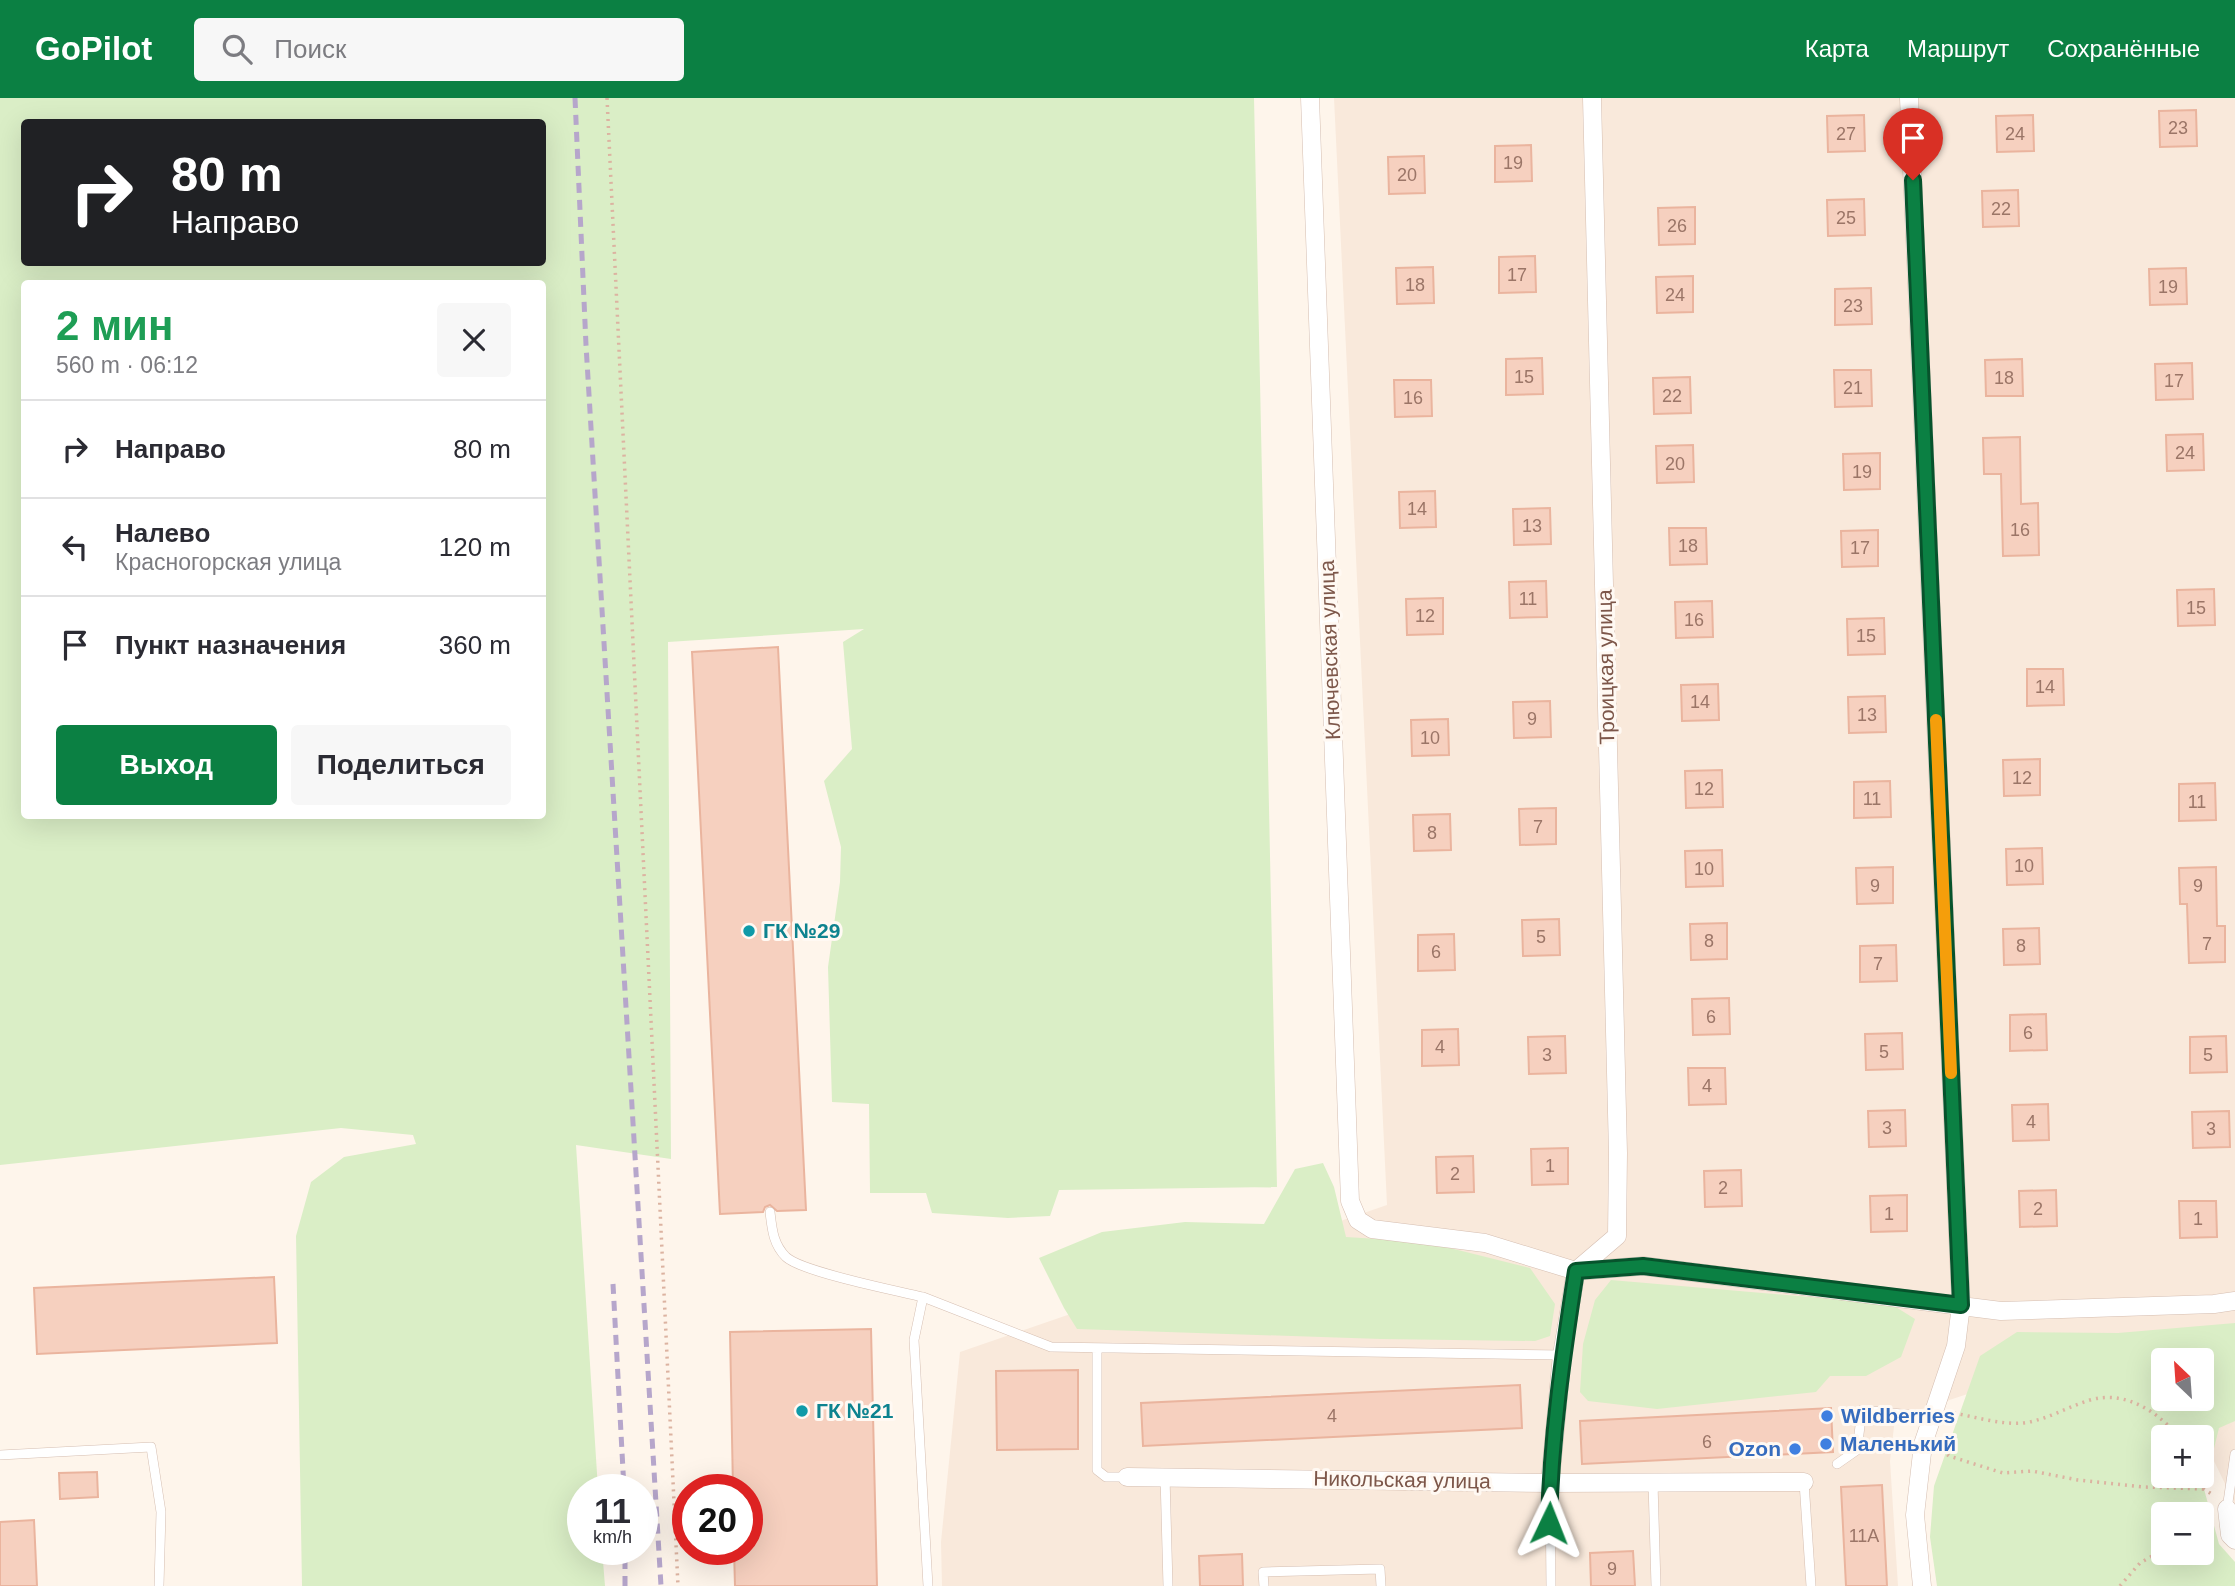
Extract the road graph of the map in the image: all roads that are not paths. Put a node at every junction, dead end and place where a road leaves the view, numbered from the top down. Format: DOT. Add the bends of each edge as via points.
graph roads {
  1 [pos="1310,98"];
  2 [pos="1591,98"];
  3 [pos="1909,98"];
  4 [pos="770,1212"];
  5 [pos="1576,1271"];
  6 [pos="923,1297"];
  7 [pos="2235,1301"];
  8 [pos="1961,1305"];
  9 [pos="1097,1348"];
  10 [pos="1562,1355"];
  11 [pos="1933,1413"];
  12 [pos="2235,1454"];
  13 [pos="0,1455"];
  14 [pos="1837,1464"];
  15 [pos="1165,1476"];
  16 [pos="1126,1477"];
  17 [pos="1804,1482"];
  18 [pos="1550,1483"];
  19 [pos="1653,1483"];
  20 [pos="2227,1509"];
  21 [pos="2235,1541"];
  22 [pos="159,1586"];
  23 [pos="928,1586"];
  24 [pos="1168,1586"];
  25 [pos="1264,1586"];
  26 [pos="1381,1586"];
  27 [pos="1551,1586"];
  28 [pos="1656,1586"];
  29 [pos="1811,1586"];
  30 [pos="1922,1586"];
  1 -- 5 [label="street, Ключевская улица" via="1350,1201 1358,1220 1372,1229 1485,1243"];
  2 -- 5 [label="street, Троицкая улица" via="1619,1153 1617,1236"];
  3 -- 8 [label="street"];
  4 -- 6 [label="lane" via="772,1236 787,1258 820,1272"];
  5 -- 8 [label="street" via="1643,1266"];
  5 -- 10 [label="street"];
  6 -- 9 [label="lane" via="1051,1347"];
  6 -- 23 [label="lane" via="914,1340"];
  7 -- 8 [label="street" via="2001,1311"];
  8 -- 11 [label="street" via="1956,1346"];
  9 -- 10 [label="lane"];
  9 -- 16 [label="lane" via="1097,1470 1106,1477"];
  10 -- 18 [label="street"];
  11 -- 14 [label="lane" via="1862,1410 1857,1450"];
  11 -- 30 [label="street" via="1915,1515"];
  12 -- 20 [label="lane"];
  13 -- 22 [label="lane" via="151,1447 161,1512"];
  15 -- 16 [label="street, Никольская улица"];
  15 -- 18 [label="street, Никольская улица"];
  15 -- 24 [label="lane"];
  17 -- 19 [label="street, Никольская улица"];
  17 -- 29 [label="lane"];
  18 -- 19 [label="street, Никольская улица"];
  18 -- 27 [label="lane"];
  19 -- 28 [label="lane"];
  20 -- 21 [label="street"];
  25 -- 26 [label="lane" via="1263,1572 1380,1569"];
}
